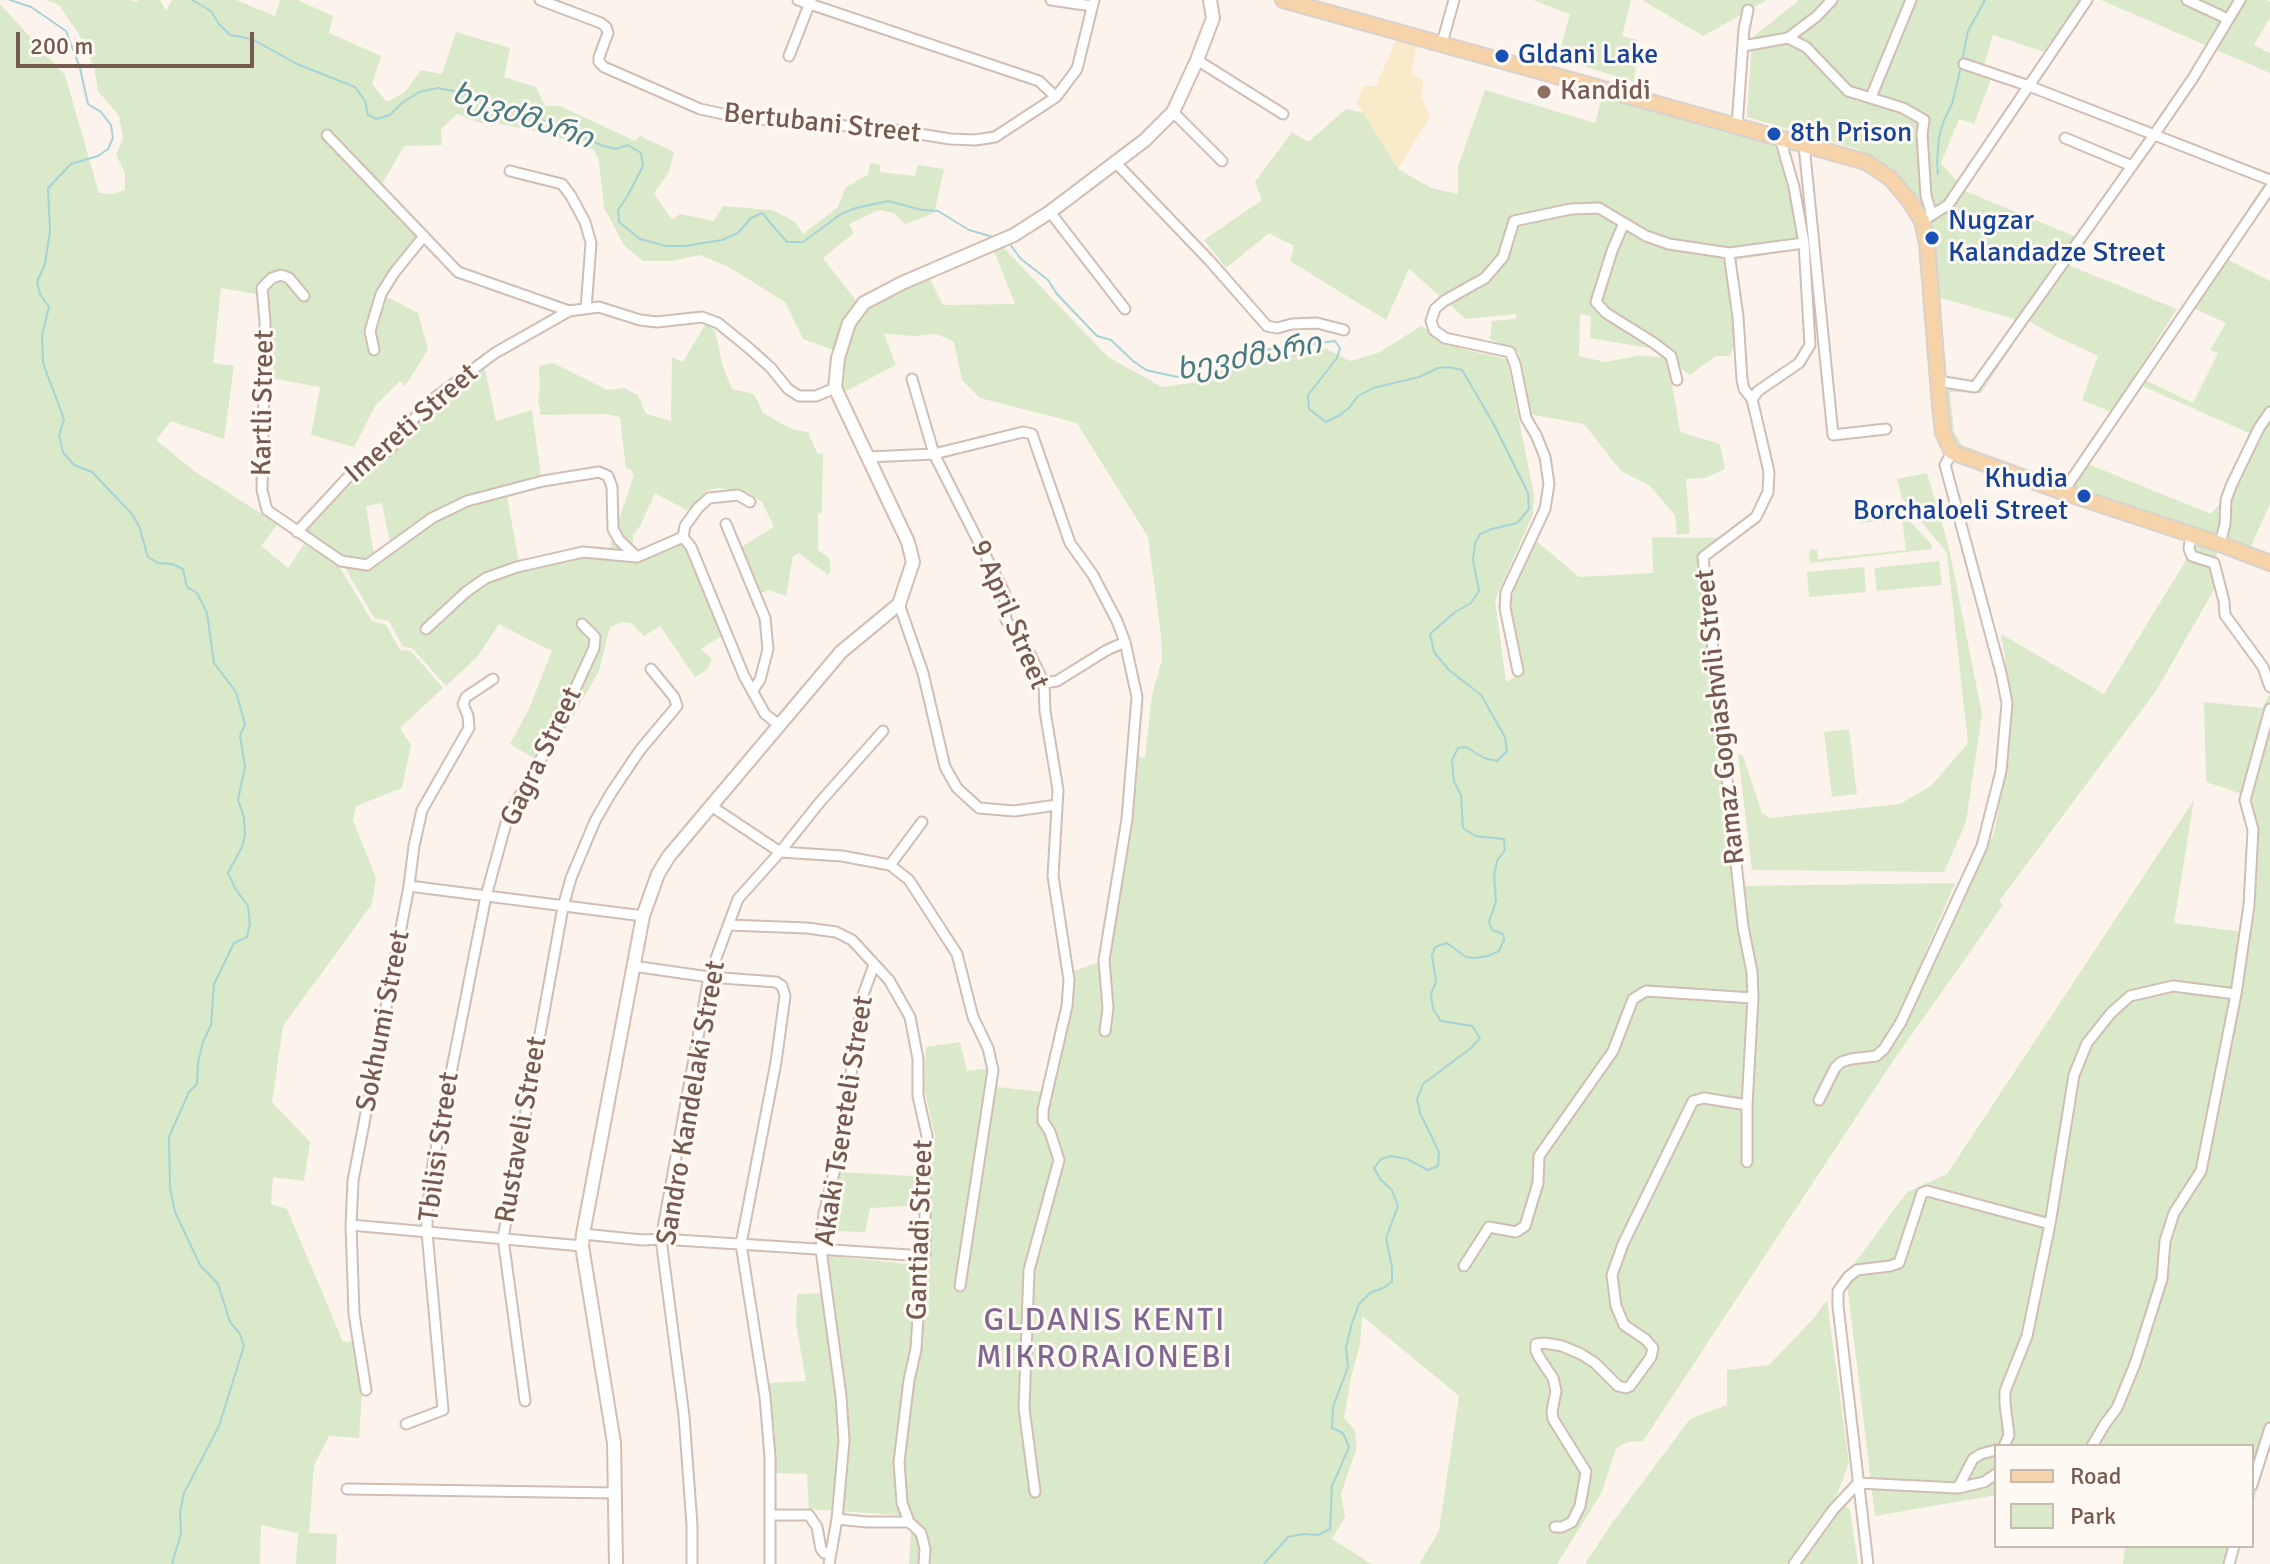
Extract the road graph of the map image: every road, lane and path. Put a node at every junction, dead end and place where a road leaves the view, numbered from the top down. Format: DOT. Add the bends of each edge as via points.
graph roads {
  1 [pos="540,0"];
  2 [pos="798,0"];
  3 [pos="1051,0"];
  4 [pos="1210,0"];
  5 [pos="1283,0"];
  6 [pos="1454,0"];
  7 [pos="1832,0"];
  8 [pos="1911,0"];
  9 [pos="2087,0"];
  10 [pos="2187,0"];
  11 [pos="2240,0"];
  12 [pos="810,2"];
  13 [pos="1093,3"];
  14 [pos="1748,10"];
  15 [pos="2228,19"];
  16 [pos="1788,38"];
  17 [pos="1442,43"];
  18 [pos="1743,46"];
  19 [pos="789,56"];
  20 [pos="1197,60"];
  21 [pos="1964,64"];
  22 [pos="2029,86"];
  23 [pos="1056,97"];
  24 [pos="1871,97"];
  25 [pos="1173,112"];
  26 [pos="1283,114"];
  27 [pos="1737,126"];
  28 [pos="327,135"];
  29 [pos="2154,135"];
  30 [pos="1780,138"];
  31 [pos="2065,138"];
  32 [pos="1804,145"];
  33 [pos="1222,161"];
  34 [pos="1116,163"];
  35 [pos="2132,166"];
  36 [pos="510,171"];
  37 [pos="2270,180"];
  38 [pos="2270,188"];
  39 [pos="1050,212"];
  40 [pos="1927,218"];
  41 [pos="1624,223"];
  42 [pos="424,236"];
  43 [pos="1804,243"];
  44 [pos="1729,253"];
  45 [pos="304,296"];
  46 [pos="586,309"];
  47 [pos="1125,309"];
  48 [pos="569,311"];
  49 [pos="1344,330"];
  50 [pos="374,350"];
  51 [pos="912,379"];
  52 [pos="1677,380"];
  53 [pos="1938,381"];
  54 [pos="835,388"];
  55 [pos="1752,399"];
  56 [pos="2270,412"];
  57 [pos="1886,429"];
  58 [pos="1952,452"];
  59 [pos="934,454"];
  60 [pos="868,457"];
  61 [pos="2063,492"];
  62 [pos="750,502"];
  63 [pos="726,524"];
  64 [pos="297,532"];
  65 [pos="2191,534"];
  66 [pos="683,537"];
  67 [pos="2220,544"];
  68 [pos="637,557"];
  69 [pos="2270,563"];
  70 [pos="899,604"];
  71 [pos="582,624"];
  72 [pos="426,629"];
  73 [pos="1125,642"];
  74 [pos="651,669"];
  75 [pos="1518,671"];
  76 [pos="493,679"];
  77 [pos="1044,683"];
  78 [pos="2270,687"];
  79 [pos="753,690"];
  80 [pos="2270,709"];
  81 [pos="779,725"];
  82 [pos="883,731"];
  83 [pos="1057,805"];
  84 [pos="711,806"];
  85 [pos="922,822"];
  86 [pos="780,852"];
  87 [pos="890,865"];
  88 [pos="409,886"];
  89 [pos="486,896"];
  90 [pos="563,907"];
  91 [pos="643,916"];
  92 [pos="728,925"];
  93 [pos="874,965"];
  94 [pos="633,966"];
  95 [pos="709,977"];
  96 [pos="2236,994"];
  97 [pos="1753,998"];
  98 [pos="1105,1031"];
  99 [pos="1819,1100"];
  100 [pos="1747,1105"];
  101 [pos="1747,1162"];
  102 [pos="2050,1224"];
  103 [pos="351,1225"];
  104 [pos="427,1232"];
  105 [pos="503,1238"];
  106 [pos="661,1239"];
  107 [pos="582,1240"];
  108 [pos="741,1244"];
  109 [pos="821,1250"];
  110 [pos="925,1256"];
  111 [pos="1464,1266"];
  112 [pos="960,1286"];
  113 [pos="366,1390"];
  114 [pos="525,1401"];
  115 [pos="406,1424"];
  116 [pos="2270,1428"];
  117 [pos="2005,1444"];
  118 [pos="2093,1444"];
  119 [pos="1994,1451"];
  120 [pos="1994,1475"];
  121 [pos="2254,1479"];
  122 [pos="1858,1483"];
  123 [pos="1958,1488"];
  124 [pos="347,1489"];
  125 [pos="1035,1492"];
  126 [pos="616,1493"];
  127 [pos="770,1515"];
  128 [pos="837,1519"];
  129 [pos="909,1522"];
  130 [pos="1555,1527"];
  131 [pos="829,1559"];
  132 [pos="616,1564"];
  133 [pos="692,1564"];
  134 [pos="770,1564"];
  135 [pos="924,1564"];
  136 [pos="1794,1564"];
  137 [pos="1868,1564"];
  1 -- 23 [label="street, Bertubani Street" via="606,27 599,57 604,67 700,109 742,118 975,140 995,137"];
  2 -- 12 [label="street"];
  3 -- 13 [label="street"];
  4 -- 20 [label="street" via="1213,18"];
  5 -- 17 [label="main road"];
  6 -- 17 [label="street"];
  7 -- 16 [label="street"];
  8 -- 24 [label="street"];
  9 -- 22 [label="street"];
  10 -- 15 [label="street"];
  11 -- 15 [label="street"];
  12 -- 19 [label="street"];
  12 -- 23 [label="street" via="1039,81"];
  13 -- 23 [label="street" via="1077,69"];
  14 -- 18 [label="street"];
  15 -- 29 [label="street"];
  16 -- 18 [label="street"];
  16 -- 24 [label="street" via="1806,47 1848,91"];
  17 -- 27 [label="main road"];
  18 -- 27 [label="street"];
  20 -- 25 [label="street"];
  20 -- 26 [label="street"];
  21 -- 22 [label="street"];
  22 -- 29 [label="street"];
  22 -- 40 [label="street" via="1948,205"];
  24 -- 40 [label="street" via="1924,120"];
  25 -- 33 [label="street"];
  25 -- 34 [label="street"];
  27 -- 30 [label="main road"];
  28 -- 42 [label="street"];
  29 -- 35 [label="street"];
  29 -- 37 [label="street"];
  30 -- 32 [label="main road"];
  30 -- 43 [label="street"];
  31 -- 35 [label="street"];
  32 -- 40 [label="main road" via="1866,162 1890,178"];
  32 -- 57 [label="street" via="1833,435"];
  34 -- 39 [label="street"];
  34 -- 49 [label="street" via="1267,326 1317,323"];
  35 -- 53 [label="street" via="1975,387"];
  36 -- 46 [label="street" via="562,184 571,196 591,243"];
  38 -- 61 [label="street"];
  39 -- 47 [label="street"];
  39 -- 54 [label="street" via="1014,235 864,303 843,339"];
  40 -- 53 [label="main road"];
  41 -- 44 [label="street" via="1669,244"];
  41 -- 52 [label="street" via="1596,302 1671,356"];
  41 -- 75 [label="street" via="1599,208 1514,221 1503,257 1485,278 1444,301 1431,321 1445,338 1510,352 1526,418 1545,457 1545,509 1506,592"];
  42 -- 48 [label="street" via="458,272"];
  42 -- 50 [label="street" via="381,294 370,331"];
  43 -- 44 [label="street"];
  43 -- 55 [label="street" via="1810,345 1799,363"];
  44 -- 55 [label="street" via="1742,380"];
  45 -- 64 [label="street, Kartli Street" via="281,275 262,288 262,490 267,510"];
  46 -- 48 [label="street, Imereti Street"];
  46 -- 54 [label="street, Imereti Street" via="599,307 657,322 702,317 750,349 799,396"];
  48 -- 64 [label="street, Imereti Street" via="495,353 425,405 390,449 349,476"];
  51 -- 59 [label="street, 9 April Street"];
  53 -- 58 [label="main road" via="1943,433"];
  54 -- 60 [label="street"];
  55 -- 97 [label="street, Ramaz Gogiashvili Street" via="1769,472 1768,492 1756,517 1703,557"];
  56 -- 67 [label="street" via="2231,486"];
  58 -- 61 [label="main road"];
  58 -- 99 [label="street" via="1945,465 2007,703 2001,771 1982,846 1901,1022 1876,1056 1841,1062"];
  59 -- 60 [label="street"];
  59 -- 73 [label="street" via="1032,434 1070,543 1093,575"];
  59 -- 77 [label="street, 9 April Street" via="1004,592 1006,620"];
  60 -- 70 [label="street" via="913,562"];
  61 -- 65 [label="main road"];
  62 -- 66 [label="street" via="738,495 709,498 685,526"];
  63 -- 79 [label="street" via="765,618 768,649"];
  64 -- 68 [label="street, Kartli Street" via="341,561 367,565 432,518 467,501 599,472 608,476 612,487 613,529"];
  65 -- 67 [label="main road"];
  65 -- 78 [label="street" via="2192,556 2214,563 2225,615 2263,667"];
  66 -- 68 [label="street"];
  66 -- 79 [label="street"];
  67 -- 69 [label="main road"];
  68 -- 72 [label="street" via="583,552 517,567 486,578"];
  70 -- 81 [label="street" via="841,652"];
  70 -- 83 [label="street" via="923,673 945,767 957,788 979,808 1014,811"];
  71 -- 89 [label="street, Gagra Street" via="595,637 594,648 551,741 508,816"];
  73 -- 77 [label="street" via="1057,681"];
  73 -- 98 [label="street" via="1137,697 1127,819 1104,960"];
  74 -- 90 [label="street, Rustaveli Street" via="677,706 605,803"];
  76 -- 88 [label="street, Sokhumi Street" via="463,704 469,728 422,810"];
  77 -- 83 [label="street, 9 April Street"];
  79 -- 81 [label="street" via="765,714"];
  80 -- 96 [label="street" via="2245,800 2253,830"];
  81 -- 84 [label="street"];
  82 -- 86 [label="street, Sandro Kandelaki Street"];
  83 -- 125 [label="street, 9 April Street" via="1053,876 1069,980 1043,1110 1059,1160 1029,1270 1024,1408"];
  84 -- 86 [label="street"];
  84 -- 91 [label="street" via="669,856"];
  85 -- 87 [label="street"];
  86 -- 87 [label="street"];
  86 -- 92 [label="street, Sandro Kandelaki Street" via="738,899"];
  87 -- 112 [label="street" via="909,880 957,954 993,1070"];
  88 -- 89 [label="street"];
  88 -- 103 [label="street, Sokhumi Street" via="353,1181"];
  89 -- 90 [label="street"];
  89 -- 104 [label="street, Tbilisi Street" via="433,1164"];
  90 -- 91 [label="street"];
  90 -- 105 [label="street, Rustaveli Street"];
  91 -- 94 [label="street"];
  92 -- 93 [label="street, Gantiadi Street" via="836,932 852,940"];
  92 -- 95 [label="street, Sandro Kandelaki Street"];
  93 -- 109 [label="street, Akaki Tsereteli Street" via="863,995"];
  93 -- 110 [label="street, Gantiadi Street" via="910,1017 918,1059 918,1096 927,1136"];
  94 -- 95 [label="street"];
  94 -- 107 [label="street"];
  95 -- 106 [label="street, Sandro Kandelaki Street"];
  95 -- 108 [label="street" via="776,982 785,996"];
  96 -- 102 [label="street" via="2173,986 2130,996 2111,1013 2087,1043 2074,1075"];
  96 -- 118 [label="street" via="2201,1171 2174,1213 2162,1279 2135,1364 2117,1408"];
  97 -- 100 [label="street, Ramaz Gogiashvili Street"];
  97 -- 111 [label="street" via="1646,991 1633,999 1613,1051 1539,1156 1538,1183 1525,1226 1516,1232 1489,1227"];
  100 -- 101 [label="street, Ramaz Gogiashvili Street"];
  100 -- 130 [label="street" via="1693,1101 1623,1244 1612,1275 1616,1306 1624,1325 1653,1348 1630,1386 1618,1386 1581,1354 1536,1344 1556,1391 1553,1419 1586,1472 1572,1522"];
  102 -- 117 [label="street" via="2027,1336 2005,1391 2009,1435"];
  102 -- 122 [label="street" via="1927,1191 1899,1263 1857,1270 1848,1277 1838,1291 1838,1306"];
  103 -- 104 [label="street"];
  103 -- 113 [label="street, Sokhumi Street" via="354,1314"];
  104 -- 105 [label="street"];
  104 -- 115 [label="street, Tbilisi Street" via="443,1410"];
  105 -- 107 [label="street"];
  105 -- 114 [label="street, Rustaveli Street"];
  106 -- 107 [label="street"];
  106 -- 108 [label="street"];
  106 -- 133 [label="street, Sandro Kandelaki Street" via="684,1416"];
  107 -- 126 [label="street" via="614,1443"];
  108 -- 109 [label="street"];
  108 -- 127 [label="street" via="765,1397"];
  109 -- 110 [label="street"];
  109 -- 128 [label="street, Akaki Tsereteli Street" via="844,1441"];
  110 -- 129 [label="street, Gantiadi Street" via="899,1462"];
  116 -- 121 [label="street"];
  119 -- 123 [label="street" via="1973,1459"];
  120 -- 123 [label="street"];
  122 -- 123 [label="street"];
  122 -- 136 [label="street"];
  122 -- 137 [label="street"];
  124 -- 126 [label="street"];
  126 -- 132 [label="street"];
  127 -- 131 [label="street" via="809,1515"];
  127 -- 134 [label="street"];
  128 -- 129 [label="street"];
  128 -- 131 [label="street, Akaki Tsereteli Street"];
  129 -- 135 [label="street, Gantiadi Street" via="921,1533"];
}
